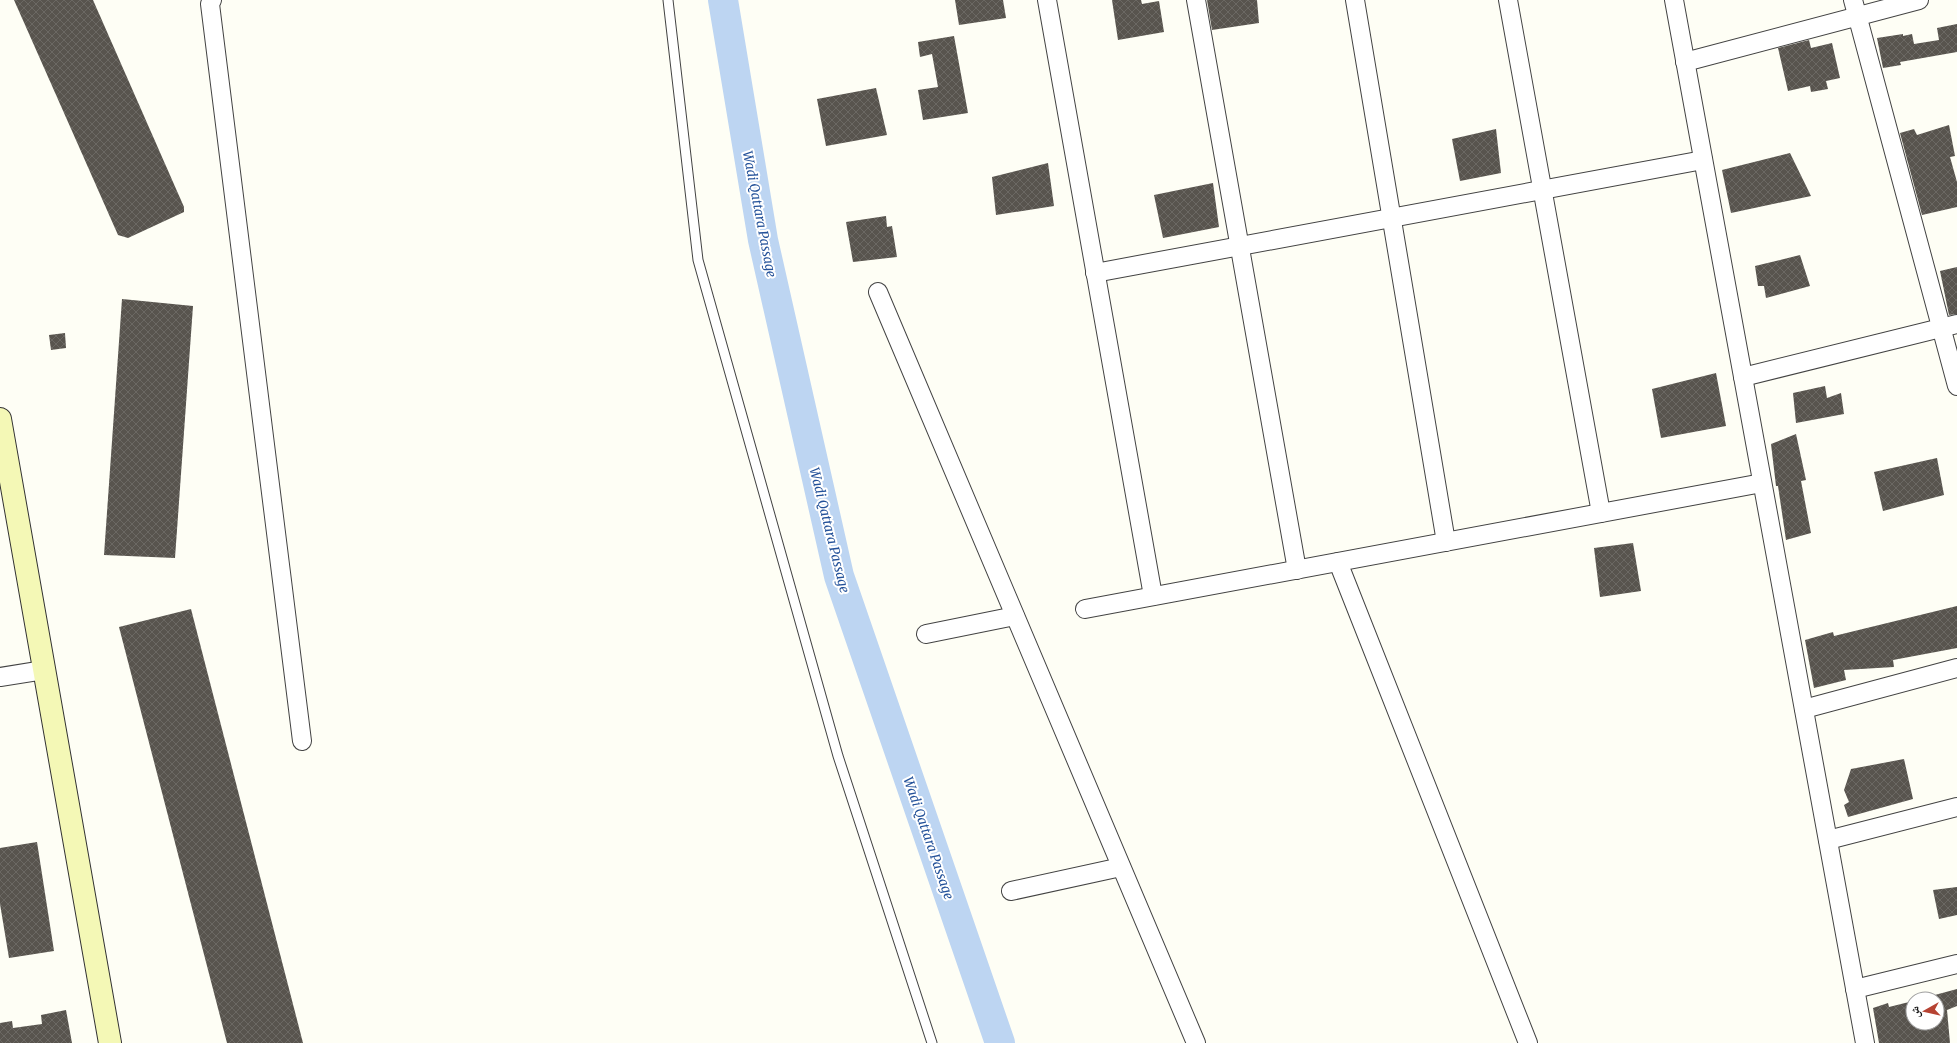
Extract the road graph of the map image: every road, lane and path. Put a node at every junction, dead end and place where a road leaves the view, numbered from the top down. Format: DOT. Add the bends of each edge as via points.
graph roads {
  1 [pos="212,0"];
  2 [pos="668,0"];
  3 [pos="1047,0"];
  4 [pos="1196,0"];
  5 [pos="1355,0"];
  6 [pos="1508,0"];
  7 [pos="1674,0"];
  8 [pos="1919,0"];
  9 [pos="1855,8"];
  10 [pos="1685,62"];
  11 [pos="1703,160"];
  12 [pos="1542,190"];
  13 [pos="1392,218"];
  14 [pos="1240,246"];
  15 [pos="1095,273"];
  16 [pos="878,292"];
  17 [pos="1950,325"];
  18 [pos="1743,377"];
  19 [pos="1957,386"];
  20 [pos="0,419"];
  21 [pos="1762,483"];
  22 [pos="1601,513"];
  23 [pos="1446,542"];
  24 [pos="1338,562"];
  25 [pos="1297,570"];
  26 [pos="1153,596"];
  27 [pos="1085,609"];
  28 [pos="1015,616"];
  29 [pos="926,634"];
  30 [pos="1957,668"];
  31 [pos="44,670"];
  32 [pos="0,678"];
  33 [pos="1804,709"];
  34 [pos="302,741"];
  35 [pos="1957,807"];
  36 [pos="1828,840"];
  37 [pos="1121,866"];
  38 [pos="1011,891"];
  39 [pos="1957,964"];
  40 [pos="1855,989"];
  41 [pos="110,1043"];
  42 [pos="932,1043"];
  43 [pos="1196,1043"];
  44 [pos="1528,1043"];
  45 [pos="1865,1043"];
  1 -- 34 [label="street" via="210,4"];
  2 -- 42 [label="lane" via="698,260 838,756"];
  3 -- 15 [label="street"];
  4 -- 14 [label="street"];
  5 -- 13 [label="street"];
  6 -- 12 [label="street"];
  7 -- 10 [label="street"];
  8 -- 9 [label="street"];
  9 -- 10 [label="street"];
  9 -- 17 [label="street"];
  10 -- 11 [label="street"];
  11 -- 12 [label="street"];
  11 -- 18 [label="street"];
  12 -- 13 [label="street"];
  12 -- 22 [label="street"];
  13 -- 14 [label="street"];
  13 -- 23 [label="street"];
  14 -- 15 [label="street"];
  14 -- 25 [label="street"];
  15 -- 26 [label="street"];
  16 -- 28 [label="street"];
  17 -- 18 [label="street"];
  17 -- 19 [label="street"];
  18 -- 21 [label="street"];
  20 -- 31 [label="street"];
  21 -- 22 [label="street"];
  21 -- 33 [label="street"];
  22 -- 23 [label="street"];
  23 -- 24 [label="street"];
  24 -- 25 [label="street"];
  24 -- 44 [label="street"];
  25 -- 26 [label="street"];
  26 -- 27 [label="street"];
  28 -- 29 [label="street"];
  28 -- 37 [label="street"];
  30 -- 33 [label="street"];
  31 -- 32 [label="street"];
  31 -- 41 [label="street"];
  33 -- 36 [label="street"];
  35 -- 36 [label="street"];
  36 -- 40 [label="street"];
  37 -- 38 [label="street"];
  37 -- 43 [label="street"];
  39 -- 40 [label="street"];
  40 -- 45 [label="street"];
}
